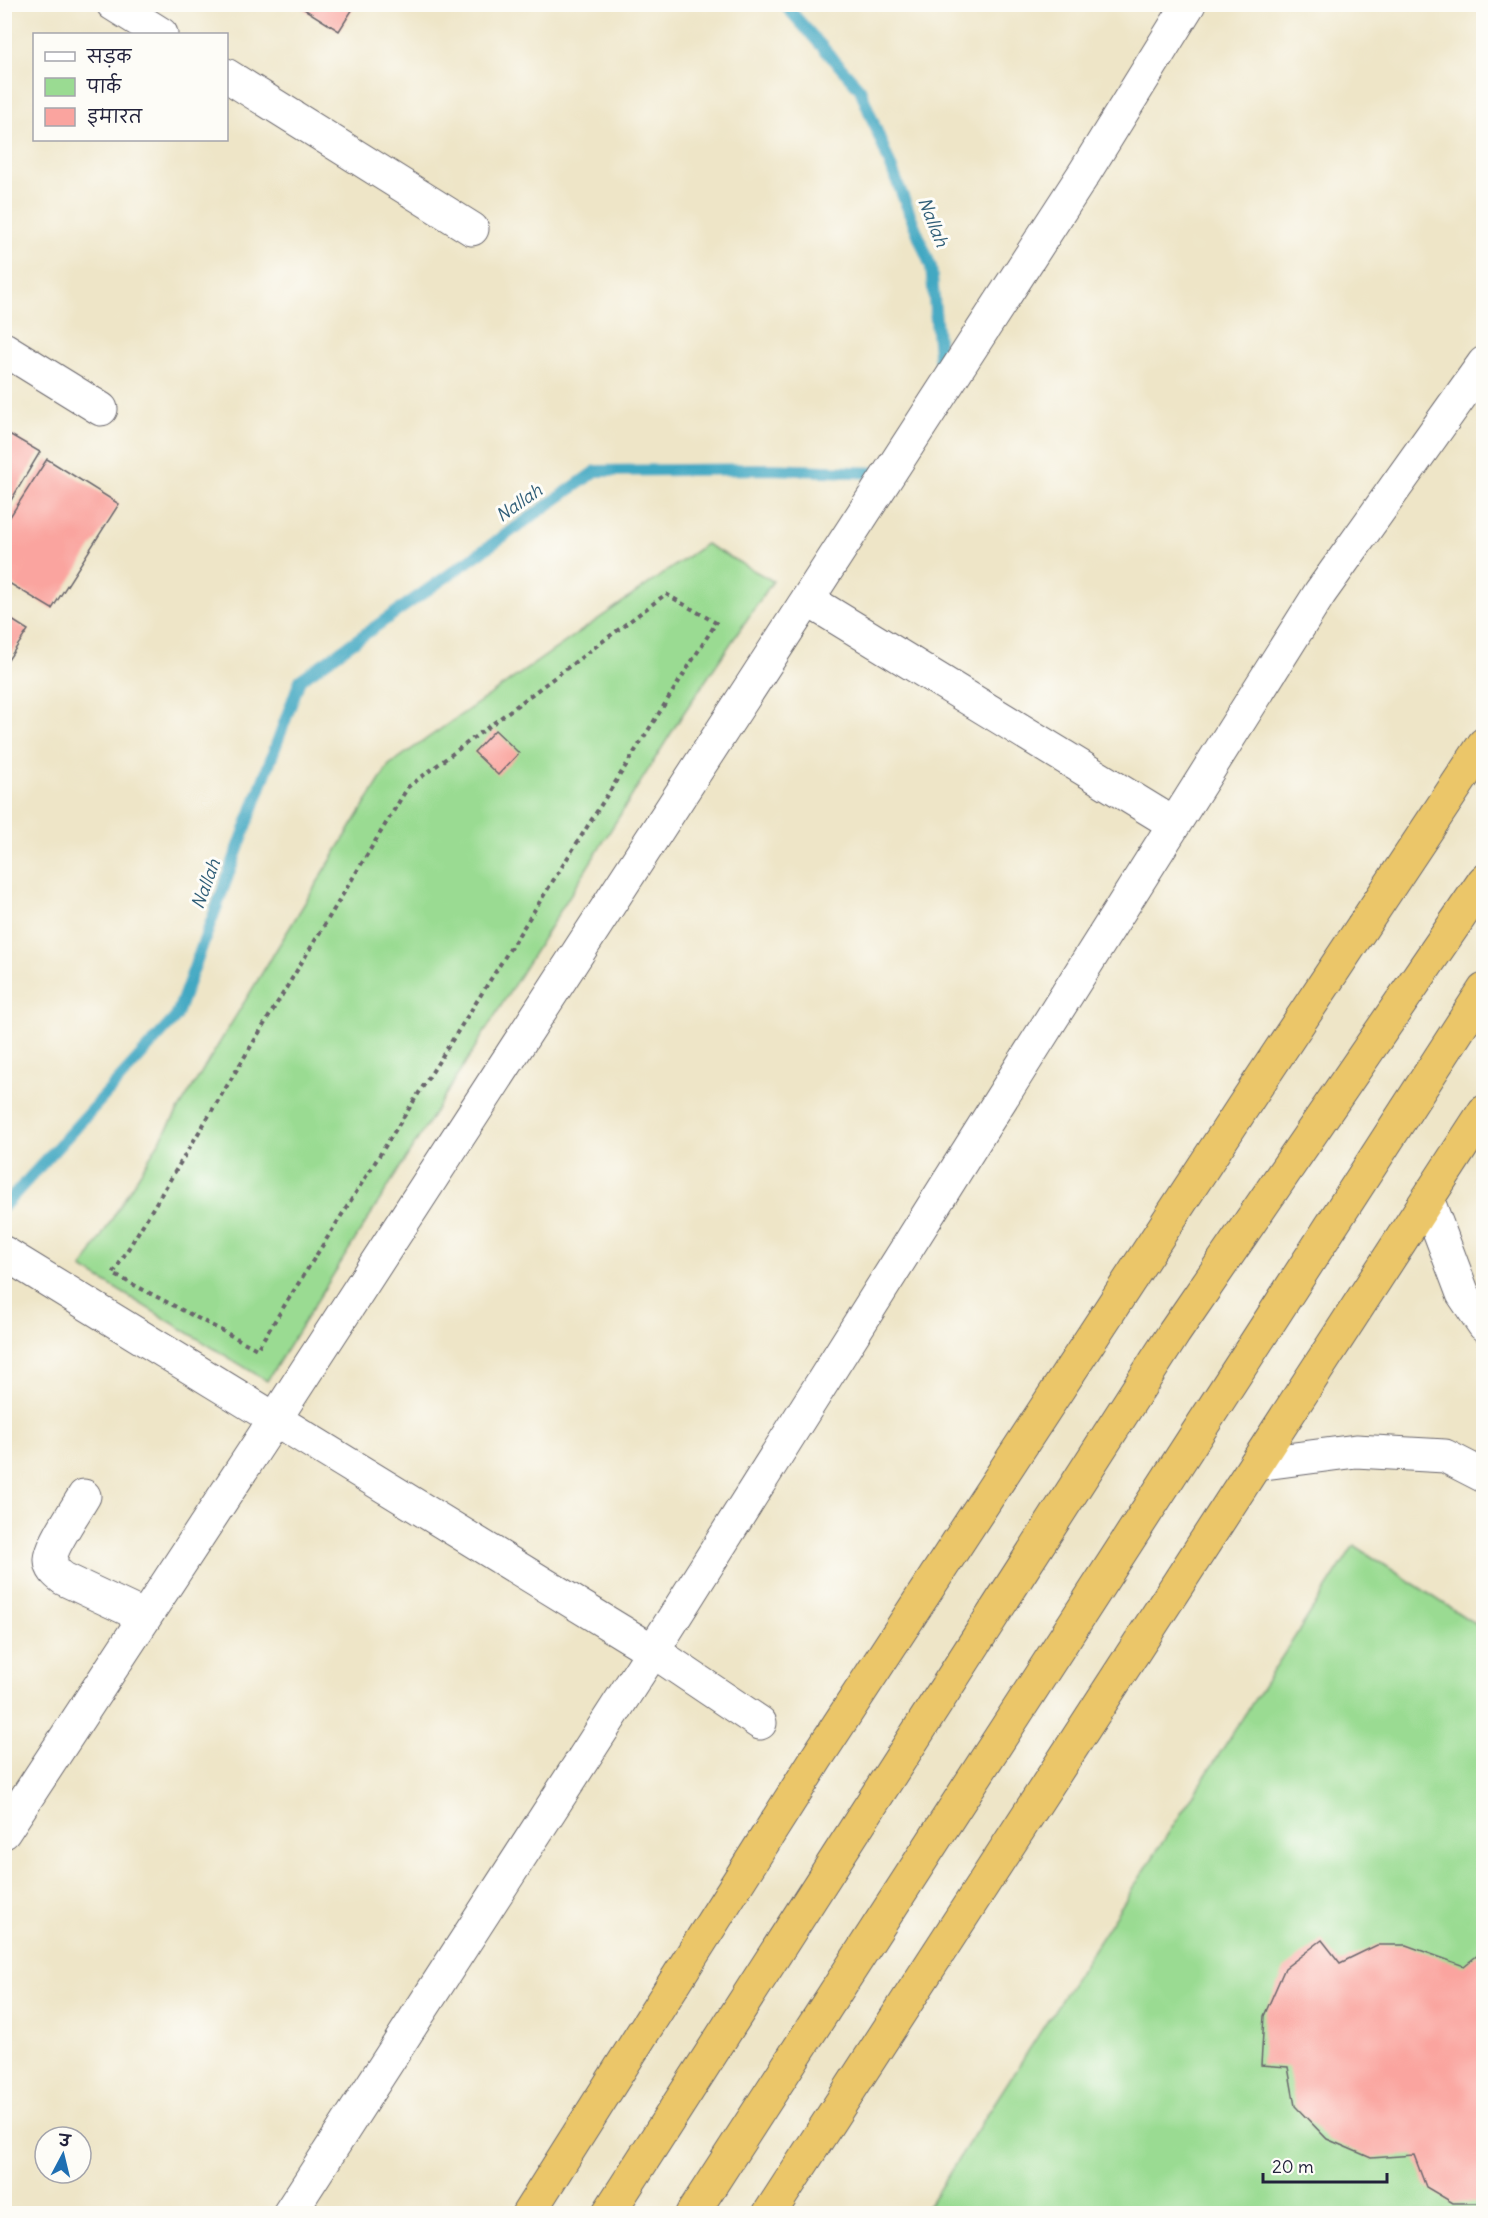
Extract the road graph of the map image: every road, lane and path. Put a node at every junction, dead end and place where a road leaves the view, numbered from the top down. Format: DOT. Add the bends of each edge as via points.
graph roads {
  1 [pos="113,4"];
  2 [pos="1190,4"];
  3 [pos="159,33"];
  4 [pos="228,76"];
  5 [pos="472,229"];
  6 [pos="4,349"];
  7 [pos="1484,363"];
  8 [pos="101,409"];
  9 [pos="808,600"];
  10 [pos="1484,744"];
  11 [pos="1174,824"];
  12 [pos="1484,881"];
  13 [pos="1484,990"];
  14 [pos="1484,1112"];
  15 [pos="1428,1201"];
  16 [pos="4,1253"];
  17 [pos="113,1274"];
  18 [pos="1484,1325"];
  19 [pos="275,1419"];
  20 [pos="1256,1464"];
  21 [pos="1484,1476"];
  22 [pos="84,1496"];
  23 [pos="146,1617"];
  24 [pos="653,1652"];
  25 [pos="760,1723"];
  26 [pos="4,1832"];
  27 [pos="289,2214"];
  28 [pos="528,2214"];
  29 [pos="608,2214"];
  30 [pos="692,2214"];
  31 [pos="769,2214"];
  1 -- 3 [label="street"];
  2 -- 9 [label="street"];
  4 -- 5 [label="street"];
  6 -- 8 [label="street"];
  7 -- 11 [label="street" via="1320,593"];
  9 -- 11 [label="street"];
  9 -- 19 [label="street"];
  10 -- 28 [label="highway" via="816,1759"];
  11 -- 24 [label="street"];
  12 -- 29 [label="highway" via="1174,1333"];
  13 -- 30 [label="highway"];
  14 -- 15 [label="highway"];
  15 -- 18 [label="street" via="1463,1294"];
  15 -- 20 [label="highway"];
  16 -- 19 [label="street"];
  17 -- 17 [label="path" via="408,787 666,594 716,623 257,1349"];
  19 -- 23 [label="street"];
  19 -- 24 [label="street"];
  20 -- 21 [label="street" via="1356,1451 1445,1456"];
  20 -- 31 [label="highway"];
  22 -- 23 [label="street" via="54,1548 54,1572"];
  23 -- 26 [label="street"];
  24 -- 25 [label="street"];
  24 -- 27 [label="street"];
}
